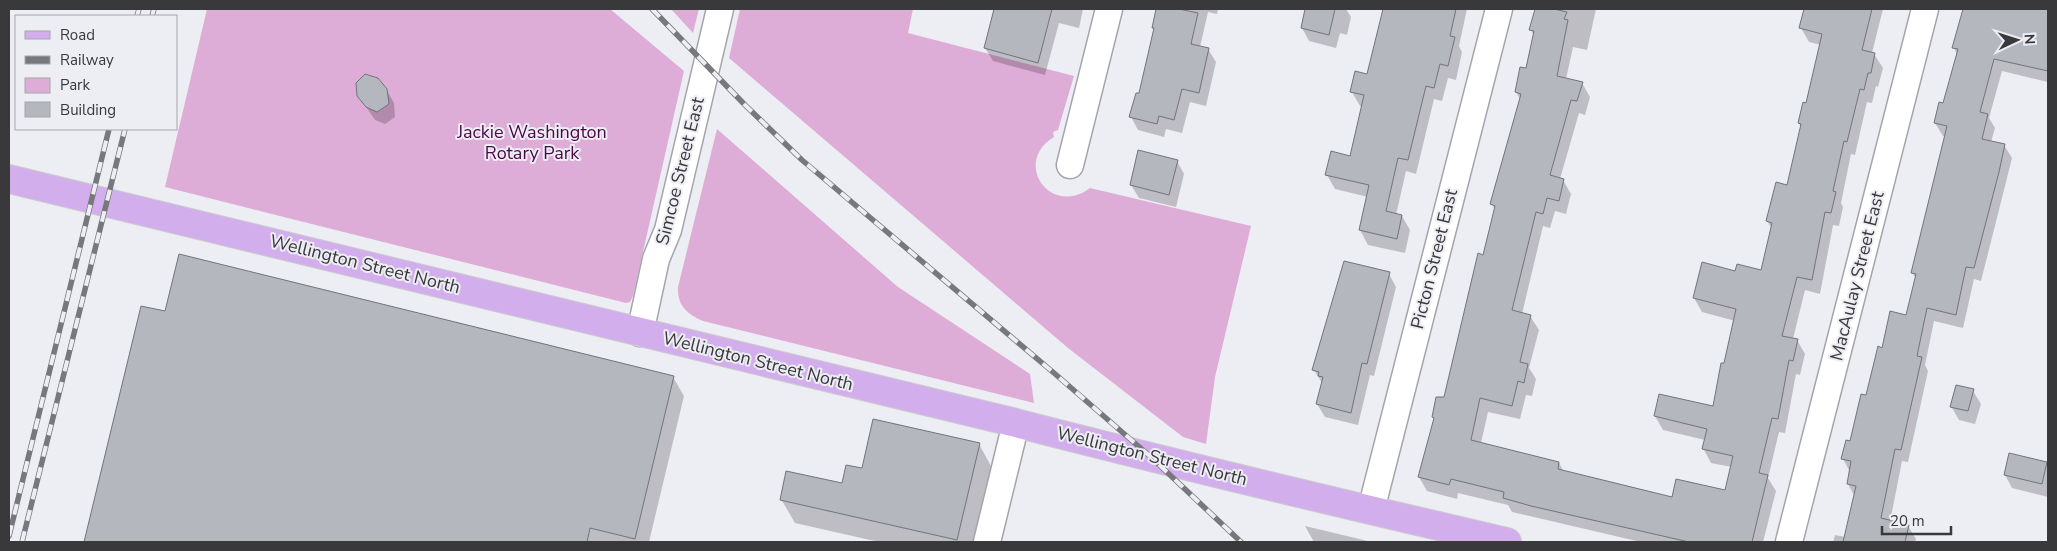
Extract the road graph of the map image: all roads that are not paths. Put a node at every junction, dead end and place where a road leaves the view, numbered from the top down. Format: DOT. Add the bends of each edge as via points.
graph roads {
  1 [pos="720,9"];
  2 [pos="1109,9"];
  3 [pos="1499,9"];
  4 [pos="1925,9"];
  5 [pos="1070,165"];
  6 [pos="9,179"];
  7 [pos="640,332"];
  8 [pos="1016,423"];
  9 [pos="1371,510"];
  10 [pos="987,542"];
  11 [pos="1507,542"];
  12 [pos="1789,542"];
  1 -- 7 [label="street, Simcoe Street East" via="668,230 656,259"];
  2 -- 5 [label="street"];
  3 -- 9 [label="street, Picton Street East"];
  4 -- 12 [label="street, MacAulay Street East"];
  6 -- 7 [label="main road, Wellington Street North"];
  7 -- 8 [label="main road, Wellington Street North"];
  8 -- 9 [label="main road, Wellington Street North"];
  8 -- 10 [label="street"];
  9 -- 11 [label="main road, Wellington Street North"];
}
